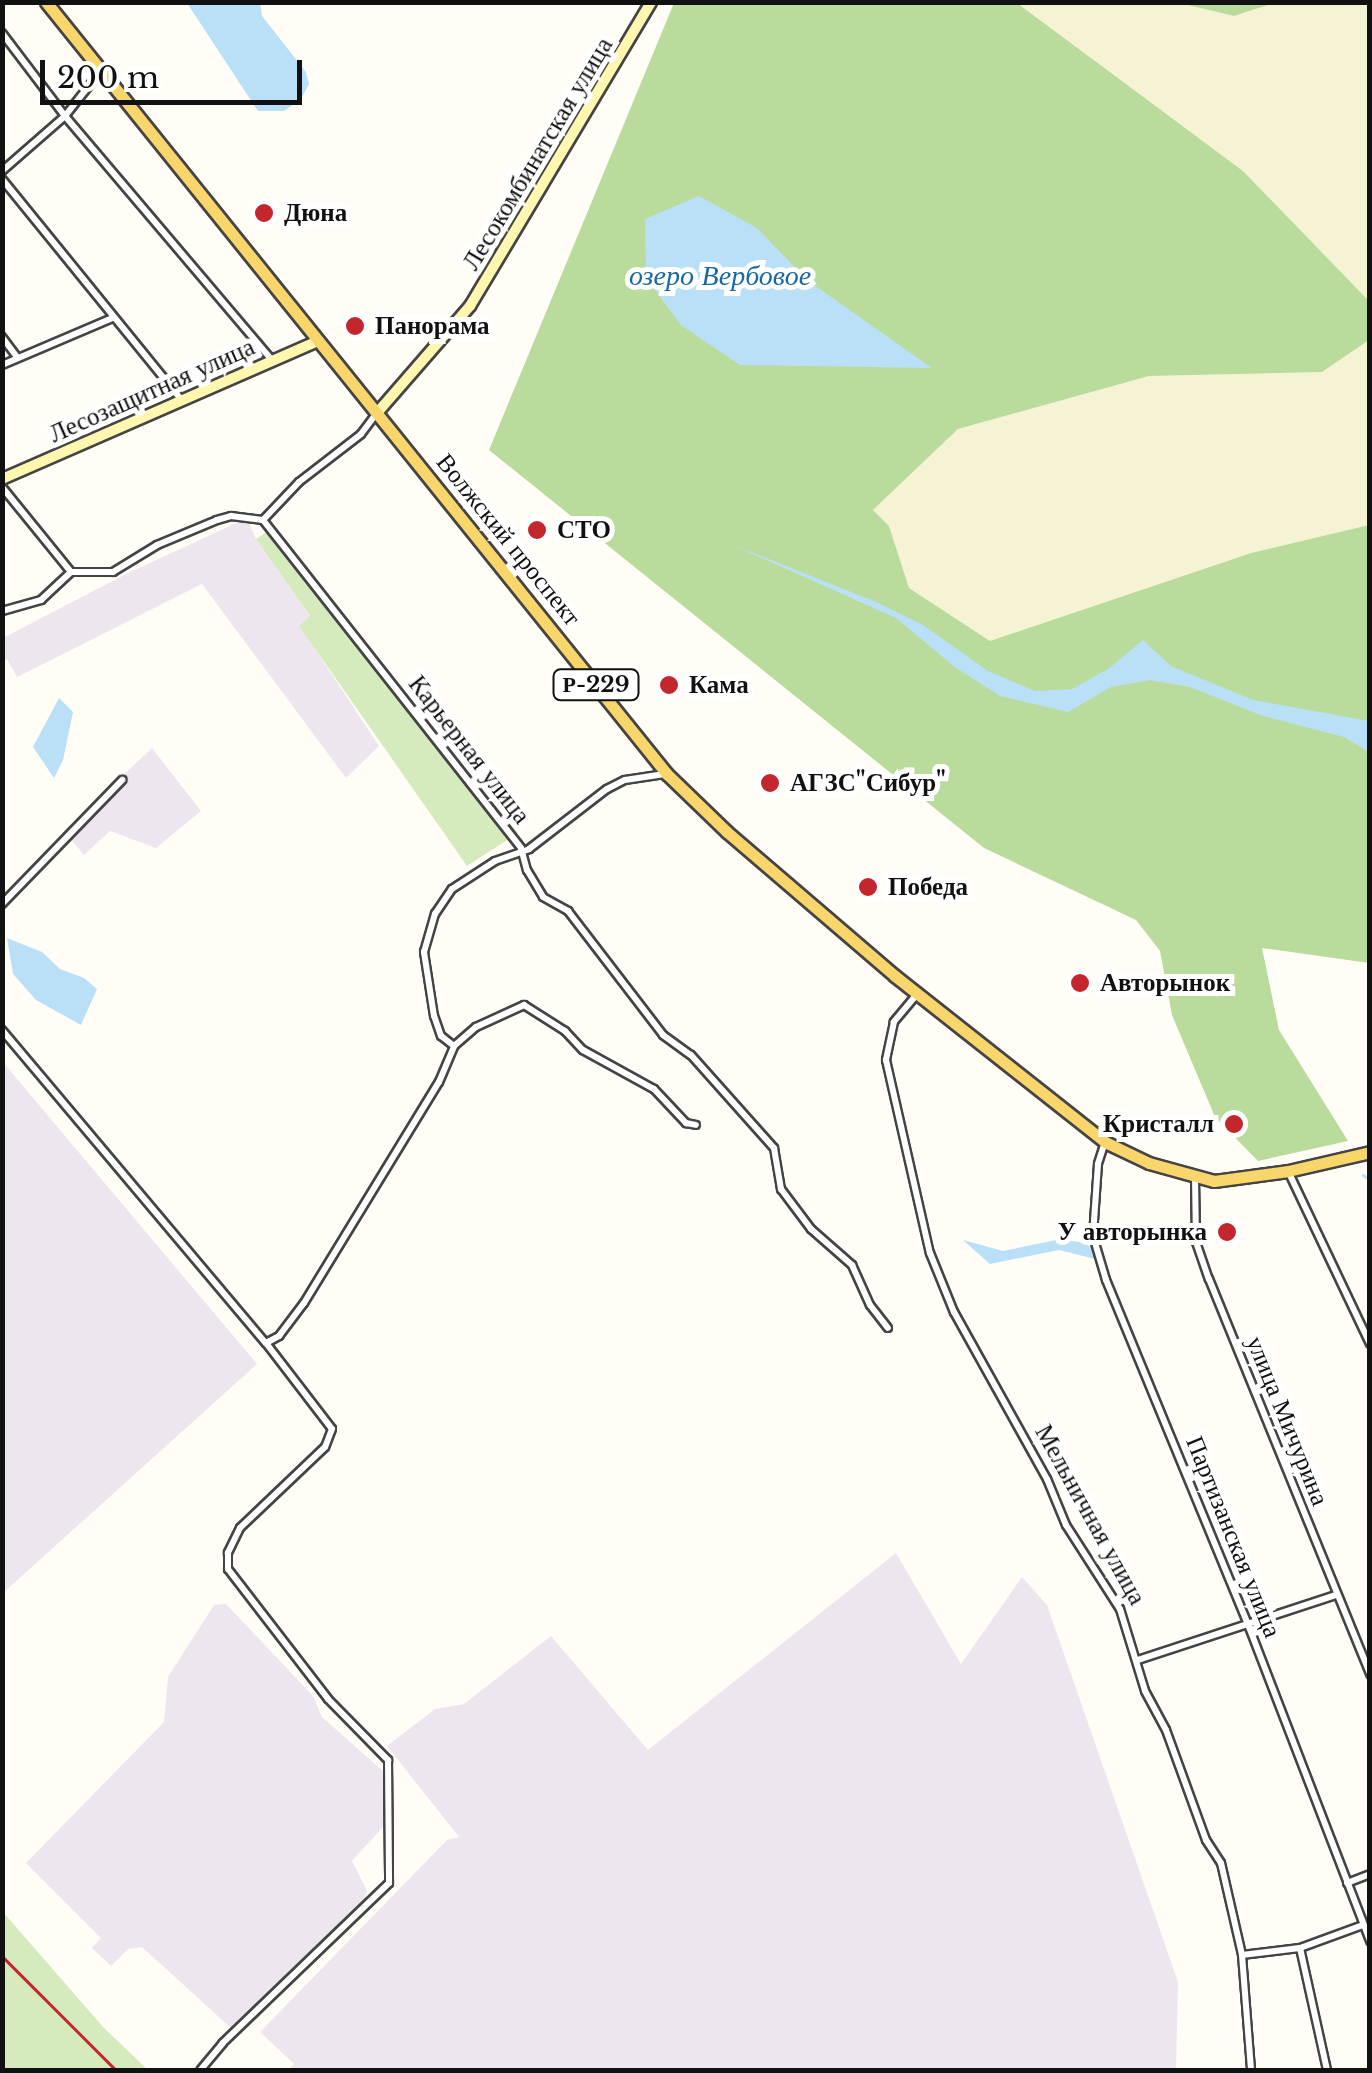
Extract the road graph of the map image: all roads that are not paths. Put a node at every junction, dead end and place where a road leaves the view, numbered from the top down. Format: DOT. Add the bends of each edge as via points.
graph roads {
  1 [pos="46,2"];
  2 [pos="651,2"];
  3 [pos="2,33"];
  4 [pos="101,71"];
  5 [pos="65,116"];
  6 [pos="2,171"];
  7 [pos="2,178"];
  8 [pos="112,318"];
  9 [pos="2,338"];
  10 [pos="318,340"];
  11 [pos="18,356"];
  12 [pos="272,360"];
  13 [pos="2,365"];
  14 [pos="180,398"];
  15 [pos="377,413"];
  16 [pos="2,479"];
  17 [pos="2,487"];
  18 [pos="263,520"];
  19 [pos="71,572"];
  20 [pos="2,612"];
  21 [pos="667,774"];
  22 [pos="122,780"];
  23 [pos="521,848"];
  24 [pos="2,904"];
  25 [pos="918,993"];
  26 [pos="2,1030"];
  27 [pos="454,1046"];
  28 [pos="696,1125"];
  29 [pos="1105,1142"];
  30 [pos="1370,1152"];
  31 [pos="1288,1171"];
  32 [pos="1195,1177"];
  33 [pos="888,1328"];
  34 [pos="266,1342"];
  35 [pos="1370,1344"];
  36 [pos="1336,1595"];
  37 [pos="1249,1627"];
  38 [pos="1370,1639"];
  39 [pos="1357,1644"];
  40 [pos="1138,1660"];
  41 [pos="1370,1674"];
  42 [pos="1370,1874"];
  43 [pos="1347,1883"];
  44 [pos="1363,1925"];
  45 [pos="1370,1941"];
  46 [pos="1300,1948"];
  47 [pos="1242,1955"];
  48 [pos="200,2070"];
  49 [pos="1252,2070"];
  50 [pos="1327,2070"];
  1 -- 4 [label="main road, Волжский проспект / Р-229"];
  2 -- 15 [label="street, Лесокомбинатская улица" via="470,306"];
  3 -- 5 [label="street"];
  4 -- 5 [label="street"];
  4 -- 10 [label="main road, Волжский проспект / Р-229"];
  5 -- 6 [label="street"];
  5 -- 12 [label="street"];
  7 -- 8 [label="street"];
  8 -- 11 [label="street"];
  8 -- 14 [label="street"];
  9 -- 11 [label="street"];
  10 -- 12 [label="street, Лесозащитная улица"];
  10 -- 15 [label="main road, Волжский проспект / Р-229"];
  11 -- 13 [label="street"];
  12 -- 14 [label="street, Лесозащитная улица"];
  14 -- 16 [label="street, Лесозащитная улица"];
  15 -- 18 [label="street"];
  15 -- 21 [label="main road, Волжский проспект / Р-229"];
  17 -- 19 [label="street"];
  18 -- 19 [label="street" via="231,516 113,572"];
  18 -- 23 [label="street, Карьерная улица"];
  19 -- 20 [label="street" via="41,600"];
  21 -- 23 [label="street" via="626,780"];
  21 -- 25 [label="main road, Волжский проспект / Р-229"];
  22 -- 24 [label="street"];
  23 -- 27 [label="street" via="452,889 425,938 434,1016 441,1036"];
  23 -- 33 [label="street, Карьерная улица" via="543,896 568,911 663,1035 690,1055 774,1148 781,1189 811,1229 852,1265"];
  25 -- 29 [label="main road, Волжский проспект / Р-229"];
  25 -- 40 [label="street, Мельничная улица" via="894,1022 886,1060 930,1253 1066,1525 1120,1609"];
  26 -- 34 [label="street"];
  27 -- 28 [label="street" via="476,1027 524,1005 583,1050 654,1089"];
  27 -- 34 [label="street" via="304,1303 279,1336"];
  29 -- 32 [label="main road, Волжский проспект / Р-229"];
  29 -- 37 [label="street, Партизанская улица" via="1094,1224 1101,1262"];
  30 -- 31 [label="main road, Волжский проспект / Р-229"];
  31 -- 32 [label="main road, Волжский проспект / Р-229" via="1231,1181"];
  31 -- 35 [label="street"];
  32 -- 36 [label="street, улица Мичурина" via="1194,1229 1202,1261"];
  34 -- 48 [label="street" via="332,1429 325,1447 240,1528 228,1569 328,1699 388,1760 392,1864 389,1883"];
  36 -- 37 [label="street"];
  36 -- 39 [label="street, улица Мичурина"];
  37 -- 40 [label="street"];
  37 -- 43 [label="street, Партизанская улица"];
  38 -- 39 [label="street"];
  39 -- 41 [label="street, улица Мичурина"];
  40 -- 47 [label="street, Мельничная улица" via="1145,1691 1220,1863"];
  42 -- 43 [label="street"];
  43 -- 44 [label="street, Партизанская улица"];
  44 -- 45 [label="street, Партизанская улица"];
  44 -- 46 [label="street"];
  46 -- 47 [label="street"];
  46 -- 50 [label="street"];
  47 -- 49 [label="street, Мельничная улица"];
}
